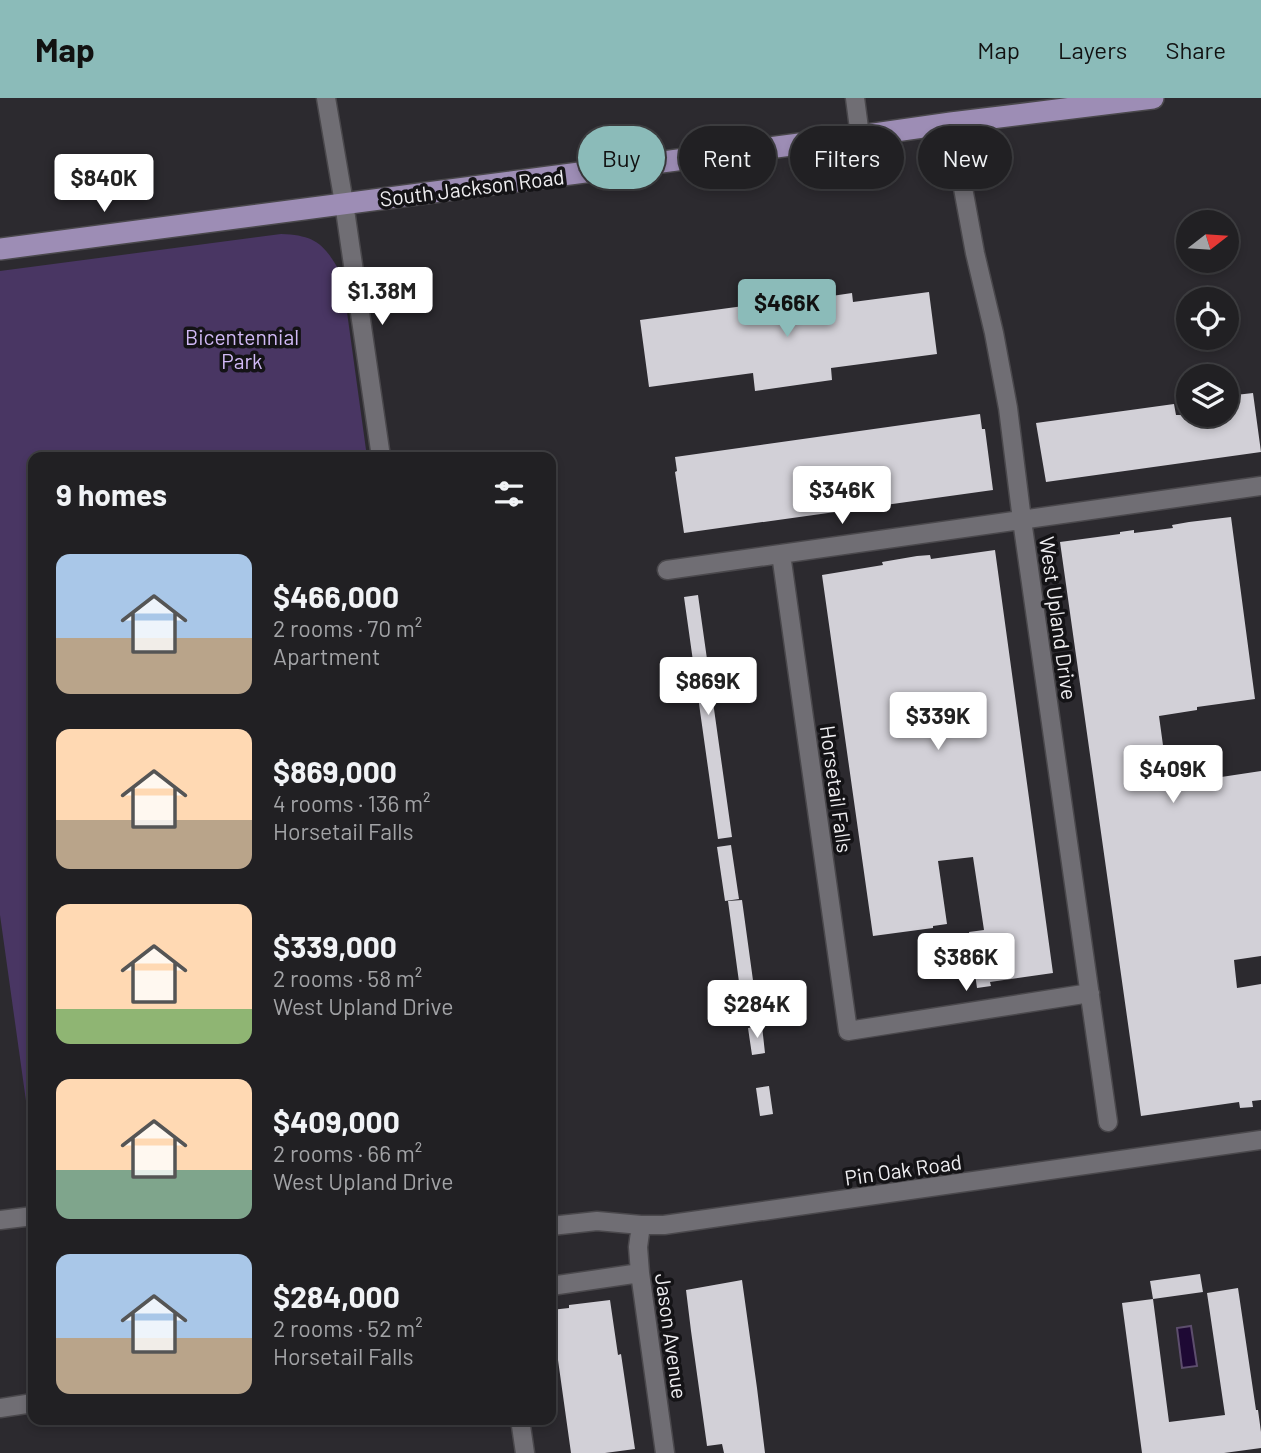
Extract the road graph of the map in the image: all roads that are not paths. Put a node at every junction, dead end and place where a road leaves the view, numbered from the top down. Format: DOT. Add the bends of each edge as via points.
graph roads {
  1 [pos="326,98"];
  2 [pos="855,98"];
  3 [pos="1153,98"];
  4 [pos="951,123"];
  5 [pos="859,126"];
  6 [pos="904,130"];
  7 [pos="790,145"];
  8 [pos="344,203"];
  9 [pos="0,249"];
  10 [pos="380,452"];
  11 [pos="1261,486"];
  12 [pos="1022,520"];
  13 [pos="781,554"];
  14 [pos="667,570"];
  15 [pos="1090,993"];
  16 [pos="1108,1122"];
  17 [pos="1261,1140"];
  18 [pos="28,1217"];
  19 [pos="0,1220"];
  20 [pos="556,1225"];
  21 [pos="641,1225"];
  22 [pos="640,1273"];
  23 [pos="556,1285"];
  24 [pos="28,1404"];
  25 [pos="0,1408"];
  26 [pos="521,1425"];
  27 [pos="525,1453"];
  28 [pos="665,1453"];
  1 -- 8 [label="street"];
  2 -- 5 [label="street"];
  3 -- 4 [label="main road, South Jackson Road"];
  4 -- 6 [label="main road, South Jackson Road"];
  4 -- 12 [label="street, West Upland Drive" via="1008,408"];
  7 -- 8 [label="main road, South Jackson Road"];
  8 -- 9 [label="main road, South Jackson Road"];
  8 -- 10 [label="street"];
  11 -- 12 [label="street"];
  12 -- 13 [label="street"];
  12 -- 15 [label="street, West Upland Drive"];
  13 -- 14 [label="street"];
  13 -- 15 [label="street, Horsetail Falls" via="848,1031"];
  15 -- 16 [label="street, West Upland Drive"];
  17 -- 21 [label="street, Pin Oak Road" via="722,1218"];
  18 -- 19 [label="street"];
  20 -- 21 [label="street, Pin Oak Road" via="597,1221"];
  21 -- 22 [label="street, Jason Avenue"];
  22 -- 23 [label="street"];
  22 -- 28 [label="street, Jason Avenue"];
  24 -- 25 [label="street"];
  26 -- 27 [label="street"];
}
